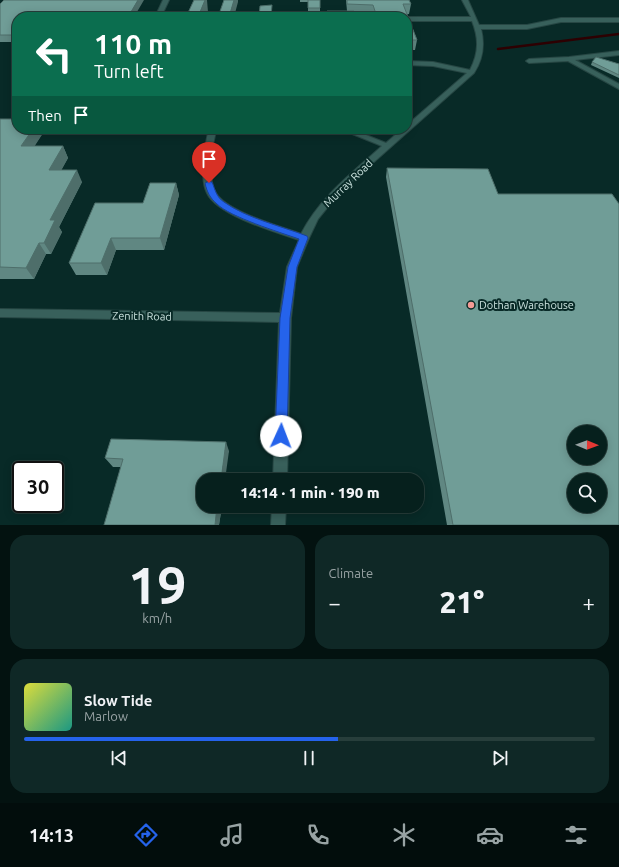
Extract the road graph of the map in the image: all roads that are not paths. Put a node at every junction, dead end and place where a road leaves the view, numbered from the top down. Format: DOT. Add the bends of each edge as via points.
graph roads {
  1 [pos="166,0"];
  2 [pos="465,0"];
  3 [pos="160,12"];
  4 [pos="412,19"];
  5 [pos="619,20"];
  6 [pos="475,23"];
  7 [pos="619,52"];
  8 [pos="569,59"];
  9 [pos="529,61"];
  10 [pos="412,63"];
  11 [pos="472,72"];
  12 [pos="619,87"];
  13 [pos="412,125"];
  14 [pos="211,134"];
  15 [pos="357,134"];
  16 [pos="402,134"];
  17 [pos="388,146"];
  18 [pos="304,238"];
  19 [pos="0,313"];
  20 [pos="285,318"];
  21 [pos="280,473"];
  22 [pos="279,513"];
  23 [pos="278,525"];
  1 -- 3 [label="street"];
  2 -- 6 [label="street, Murray Road"];
  4 -- 6 [label="street"];
  5 -- 6 [label="street" via="561,20 527,27"];
  6 -- 11 [label="street, Murray Road" via="482,48"];
  7 -- 8 [label="street"];
  8 -- 9 [label="street"];
  8 -- 12 [label="street"];
  10 -- 11 [label="street" via="433,64"];
  11 -- 13 [label="street, Murray Road"];
  14 -- 18 [label="street" via="208,165 211,193 221,204 244,216"];
  15 -- 17 [label="street"];
  16 -- 17 [label="street, Murray Road"];
  17 -- 18 [label="street, Murray Road" via="336,191 314,218"];
  18 -- 20 [label="street, Murray Road" via="292,267"];
  19 -- 20 [label="street, Zenith Road"];
  20 -- 21 [label="street, Murray Road"];
  22 -- 23 [label="street"];
}
